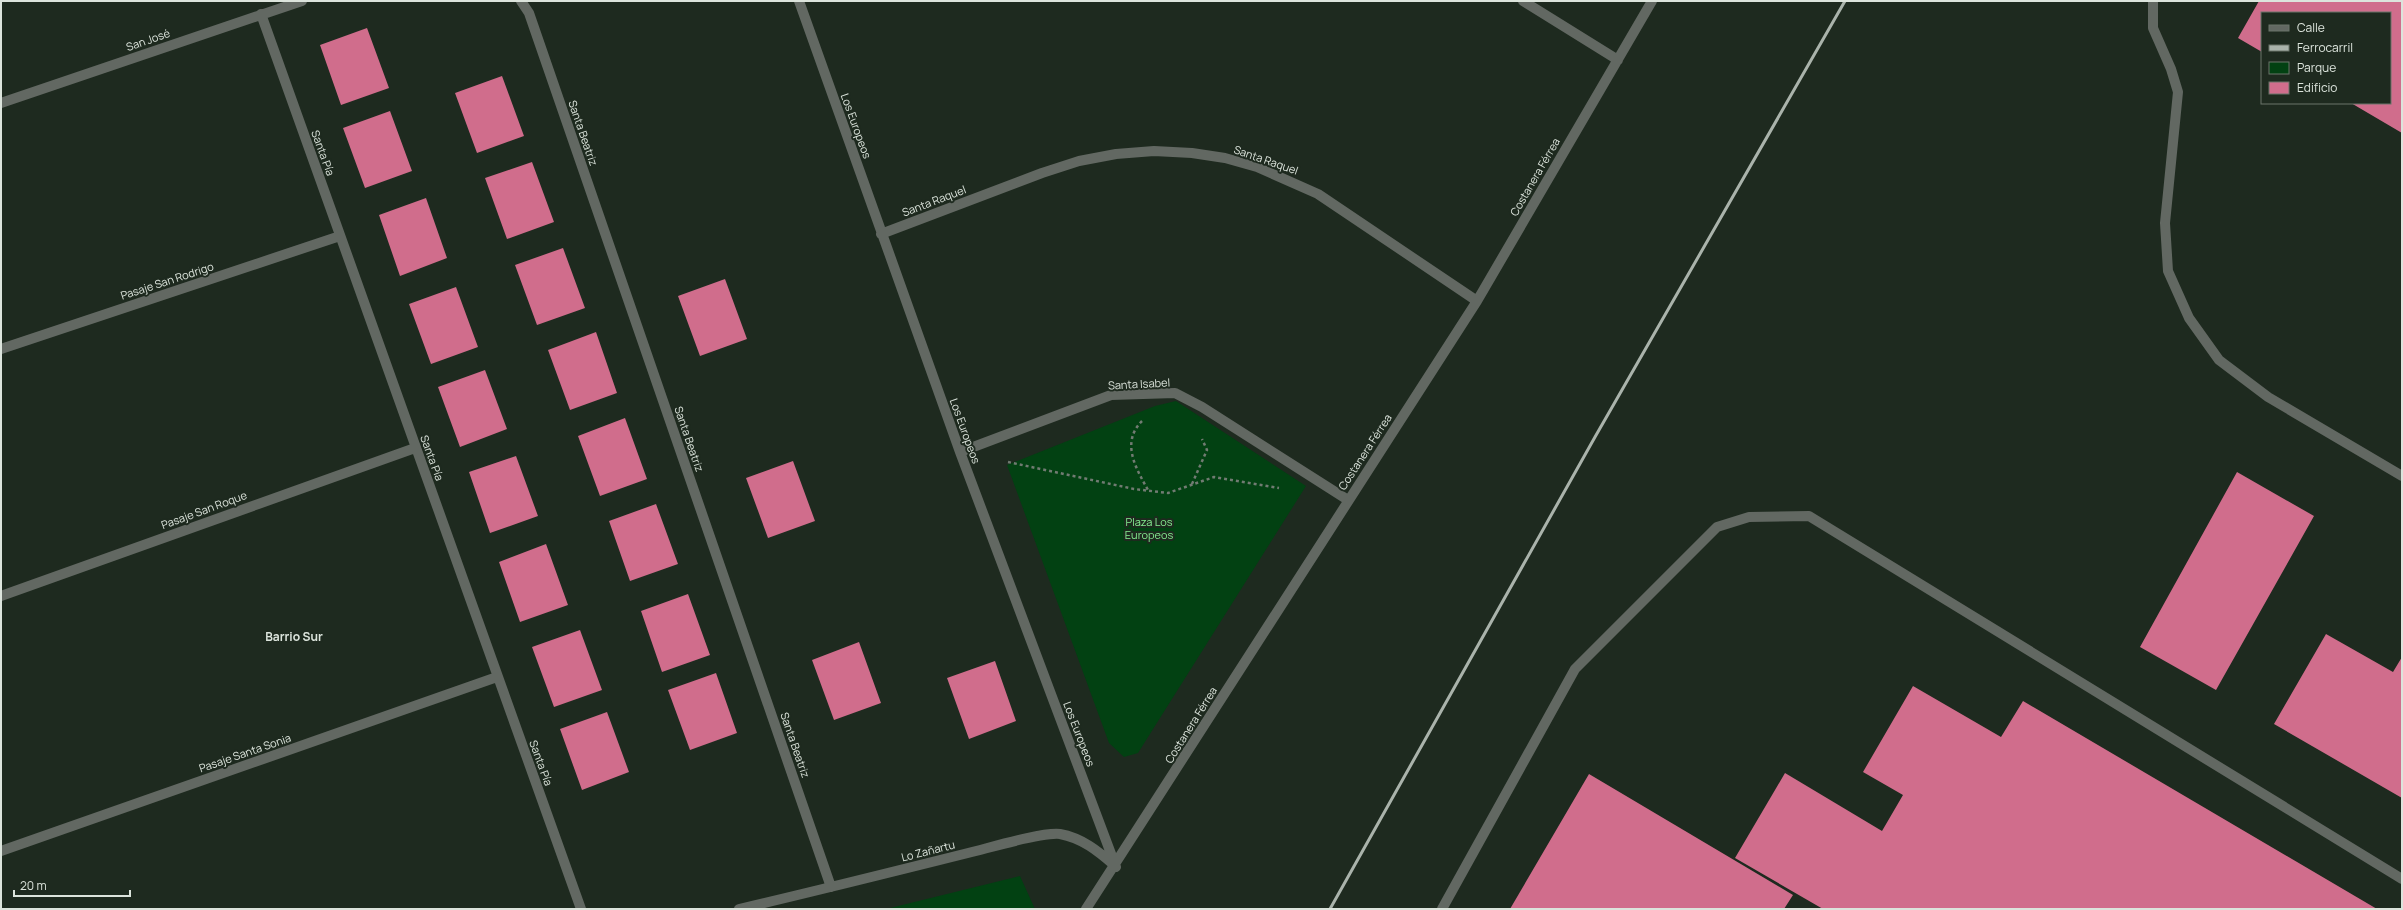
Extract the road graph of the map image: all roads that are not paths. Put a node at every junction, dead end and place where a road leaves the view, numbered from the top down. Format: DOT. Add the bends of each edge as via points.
graph roads {
  1 [pos="302,1"];
  2 [pos="521,1"];
  3 [pos="799,1"];
  4 [pos="1523,1"];
  5 [pos="1652,1"];
  6 [pos="2152,1"];
  7 [pos="261,14"];
  8 [pos="1618,60"];
  9 [pos="1,103"];
  10 [pos="882,234"];
  11 [pos="340,236"];
  12 [pos="1477,301"];
  13 [pos="1,349"];
  14 [pos="415,448"];
  15 [pos="960,452"];
  16 [pos="2402,476"];
  17 [pos="1348,500"];
  18 [pos="1,596"];
  19 [pos="497,677"];
  20 [pos="1,851"];
  21 [pos="1116,867"];
  22 [pos="2402,880"];
  23 [pos="831,887"];
  24 [pos="581,909"];
  25 [pos="739,909"];
  26 [pos="1086,909"];
  27 [pos="1442,909"];
  1 -- 7 [label="street, San José"];
  2 -- 23 [label="street, Santa Beatriz" via="529,13"];
  3 -- 10 [label="street, Los Europeos"];
  4 -- 8 [label="street"];
  5 -- 8 [label="street, Costanera Férrea"];
  6 -- 16 [label="street" via="2153,28 2178,92 2165,223 2168,270 2189,318 2219,360 2268,397"];
  7 -- 9 [label="street, San José"];
  7 -- 11 [label="street, Santa Pía"];
  8 -- 12 [label="street, Costanera Férrea"];
  10 -- 12 [label="street, Santa Raquel" via="1079,161 1116,154 1154,151 1192,153 1225,158 1257,167 1318,194"];
  10 -- 15 [label="street, Los Europeos"];
  11 -- 13 [label="street, Pasaje San Rodrigo"];
  11 -- 14 [label="street, Santa Pía"];
  12 -- 17 [label="street, Costanera Férrea"];
  14 -- 18 [label="street, Pasaje San Roque"];
  14 -- 19 [label="street, Santa Pía"];
  15 -- 17 [label="street, Santa Isabel" via="1111,395 1175,393 1202,407"];
  15 -- 21 [label="street, Los Europeos"];
  17 -- 21 [label="street, Costanera Férrea"];
  19 -- 20 [label="street, Pasaje Santa Sonia"];
  19 -- 24 [label="street, Santa Pía"];
  21 -- 23 [label="street, Lo Zañartu" via="1094,848 1077,839 1059,834 1000,845"];
  21 -- 26 [label="street, Costanera Férrea"];
  22 -- 27 [label="street" via="1808,516 1749,517 1717,527 1575,669"];
  23 -- 25 [label="street, Lo Zañartu"];
}
